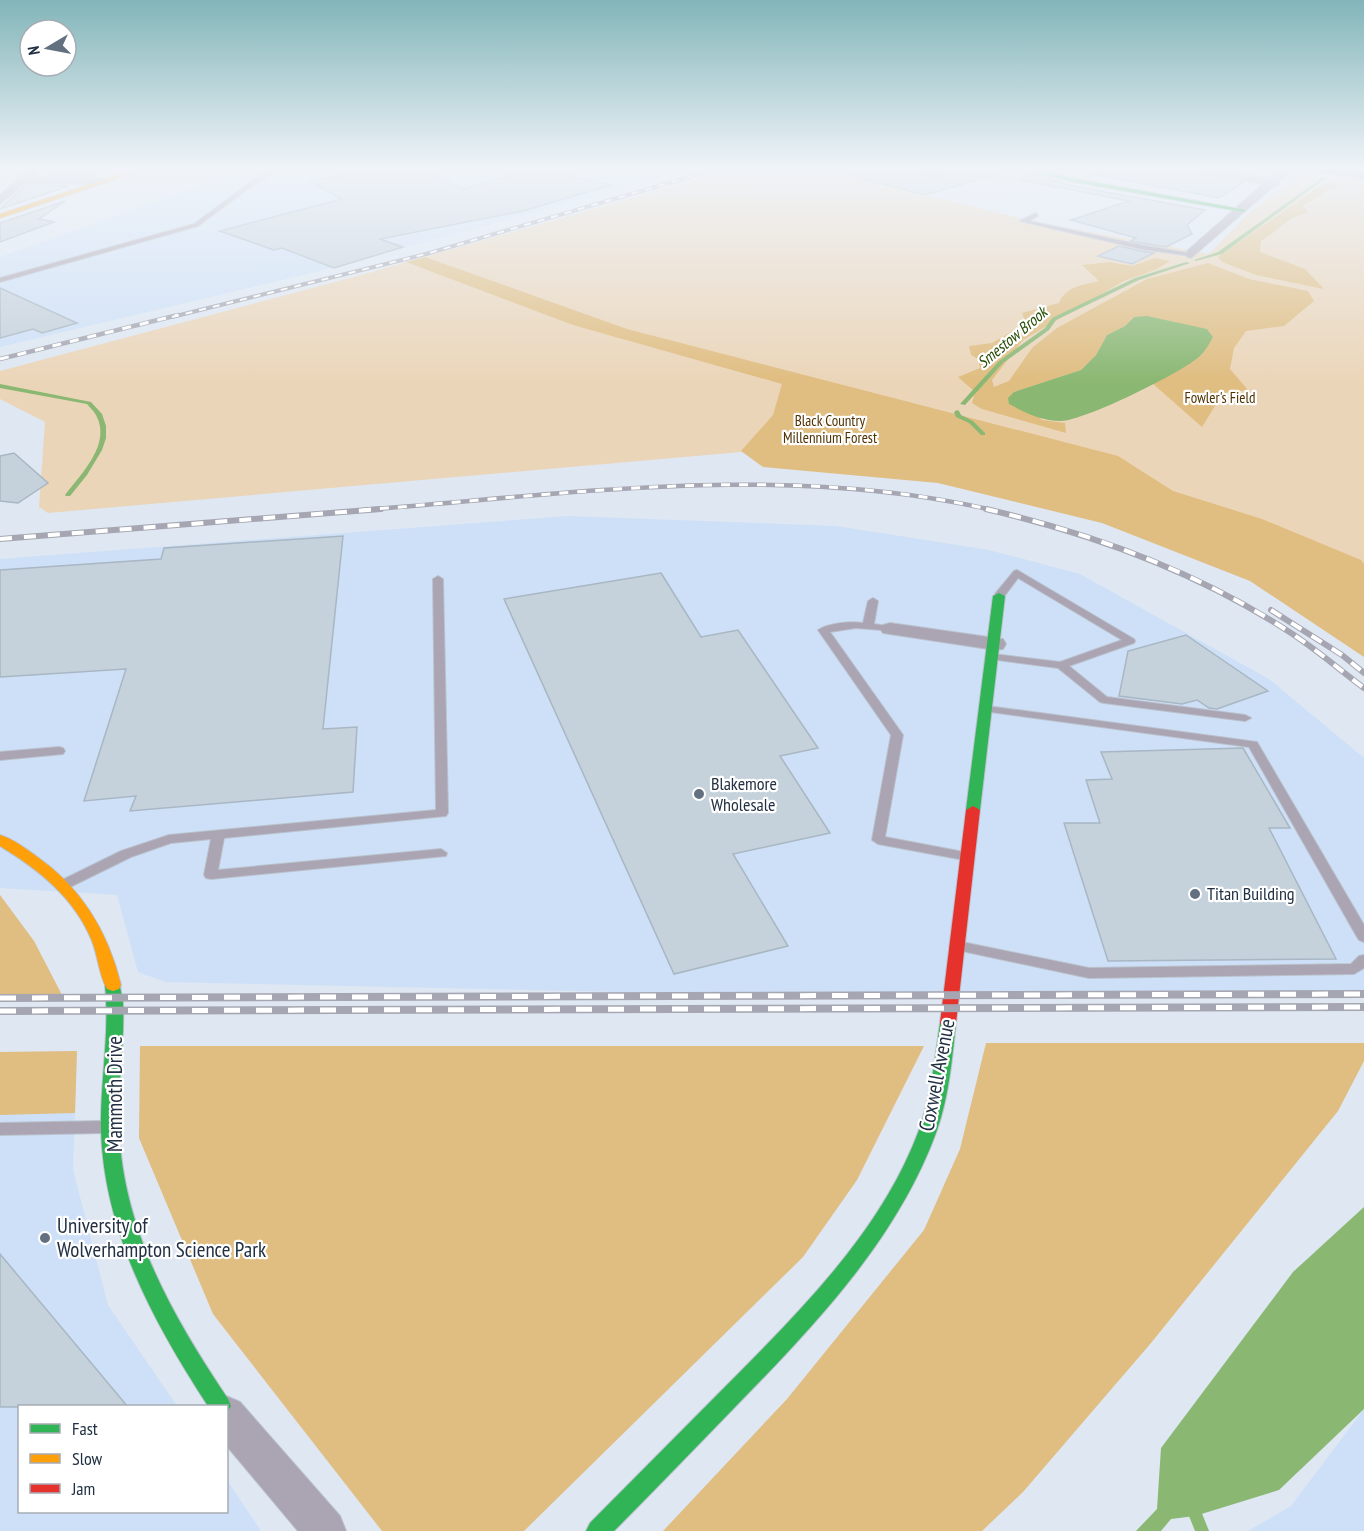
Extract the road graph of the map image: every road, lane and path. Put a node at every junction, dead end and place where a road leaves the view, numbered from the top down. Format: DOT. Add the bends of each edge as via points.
graph roads {
  1 [pos="145,239"];
  2 [pos="1106,239"];
  3 [pos="1208,239"];
  4 [pos="1191,254"];
  5 [pos="1,280"];
  6 [pos="438,579"];
  7 [pos="999,596"];
  8 [pos="873,601"];
  9 [pos="868,626"];
  10 [pos="890,629"];
  11 [pos="994,650"];
  12 [pos="1061,664"];
  13 [pos="987,709"];
  14 [pos="1245,718"];
  15 [pos="59,751"];
  16 [pos="0,756"];
  17 [pos="218,833"];
  18 [pos="0,840"];
  19 [pos="441,853"];
  20 [pos="968,857"];
  21 [pos="63,885"];
  22 [pos="1364,938"];
  23 [pos="958,946"];
  24 [pos="1364,960"];
  25 [pos="110,1127"];
  26 [pos="0,1129"];
  27 [pos="219,1405"];
  28 [pos="228,1417"];
  29 [pos="325,1531"];
  30 [pos="598,1531"];
  1 -- 5 [label="lane"];
  2 -- 4 [label="lane"];
  3 -- 4 [label="street"];
  6 -- 17 [label="lane" via="442,813"];
  7 -- 11 [label="street, Coxwell Avenue"];
  7 -- 12 [label="lane" via="1017,573 1130,641"];
  8 -- 9 [label="lane"];
  9 -- 10 [label="lane"];
  9 -- 20 [label="lane" via="823,630 897,735 878,840"];
  10 -- 11 [label="street"];
  11 -- 12 [label="lane"];
  11 -- 13 [label="street, Coxwell Avenue"];
  12 -- 14 [label="lane" via="1104,700"];
  13 -- 20 [label="street, Coxwell Avenue"];
  13 -- 22 [label="lane" via="1253,744"];
  15 -- 16 [label="lane"];
  17 -- 19 [label="lane" via="211,875"];
  17 -- 21 [label="lane" via="147,845"];
  18 -- 21 [label="street, Mammoth Drive" via="20,850"];
  20 -- 23 [label="street, Coxwell Avenue"];
  21 -- 25 [label="street, Mammoth Drive" via="76,896 97,929 111,969 116,1007"];
  23 -- 24 [label="lane" via="1089,973 1354,969"];
  23 -- 30 [label="street, Coxwell Avenue" via="933,1113 923,1144 893,1204 855,1260 794,1333"];
  25 -- 26 [label="lane"];
  25 -- 27 [label="street, Mammoth Drive" via="120,1204 137,1261 168,1327"];
  28 -- 29 [label="street"];
}
